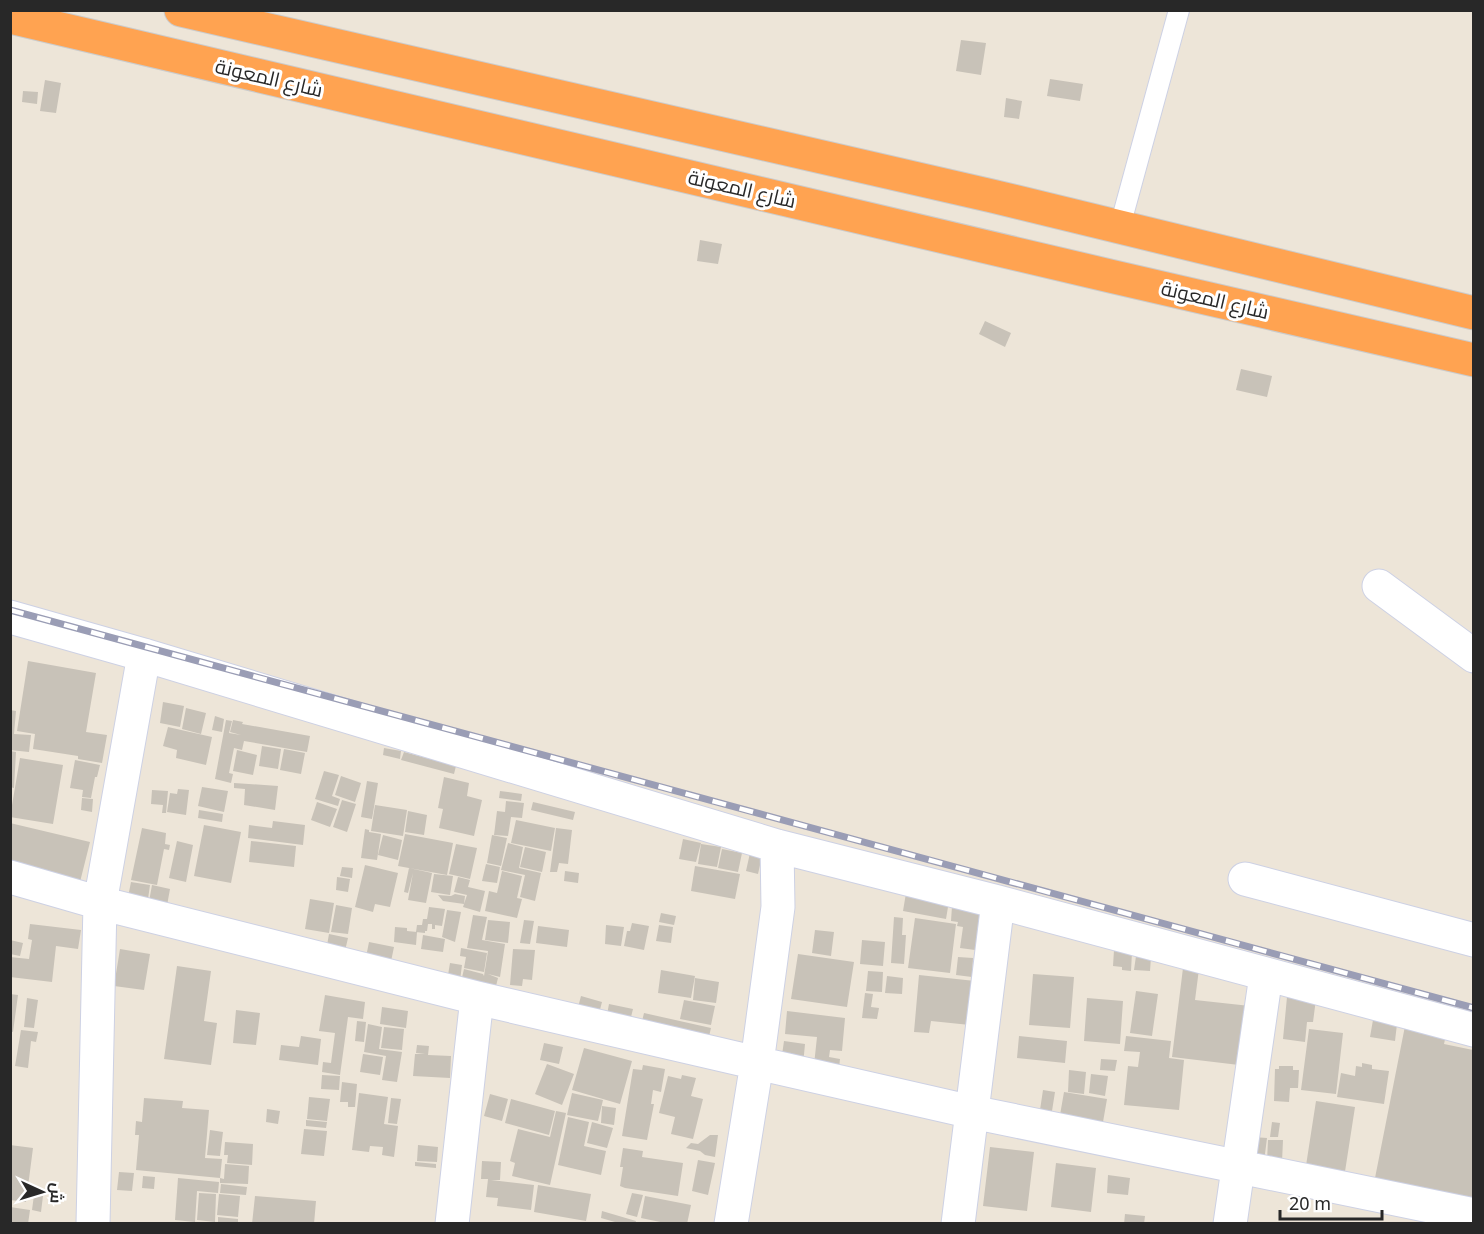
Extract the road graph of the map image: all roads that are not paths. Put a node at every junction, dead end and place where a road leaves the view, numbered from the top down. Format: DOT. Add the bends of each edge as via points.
graph roads {
  1 [pos="181,10"];
  2 [pos="1179,10"];
  3 [pos="16,20"];
  4 [pos="1120,226"];
  5 [pos="1473,313"];
  6 [pos="1473,360"];
  7 [pos="1379,586"];
  8 [pos="10,617"];
  9 [pos="144,655"];
  10 [pos="1473,656"];
  11 [pos="777,846"];
  12 [pos="10,877"];
  13 [pos="1245,879"];
  14 [pos="998,902"];
  15 [pos="100,903"];
  16 [pos="1473,940"];
  17 [pos="1258,972"];
  18 [pos="477,998"];
  19 [pos="1473,1030"];
  20 [pos="758,1063"];
  21 [pos="972,1112"];
  22 [pos="1238,1167"];
  23 [pos="1473,1215"];
  24 [pos="93,1224"];
  25 [pos="452,1224"];
  26 [pos="731,1224"];
  27 [pos="958,1224"];
  28 [pos="1230,1224"];
  1 -- 4 [label="highway"];
  2 -- 4 [label="lane"];
  3 -- 6 [label="highway, شارع المعونة"];
  4 -- 5 [label="highway"];
  7 -- 10 [label="street"];
  8 -- 9 [label="street"];
  9 -- 11 [label="street"];
  9 -- 15 [label="street"];
  11 -- 14 [label="street"];
  11 -- 20 [label="street" via="778,907"];
  12 -- 15 [label="street"];
  13 -- 16 [label="street"];
  14 -- 17 [label="street"];
  14 -- 21 [label="street"];
  15 -- 18 [label="street"];
  15 -- 24 [label="street"];
  17 -- 19 [label="street"];
  17 -- 22 [label="street" via="1265,982"];
  18 -- 20 [label="street"];
  18 -- 25 [label="street"];
  20 -- 21 [label="street"];
  20 -- 26 [label="street"];
  21 -- 22 [label="street"];
  21 -- 27 [label="street"];
  22 -- 23 [label="street"];
  22 -- 28 [label="street"];
}
